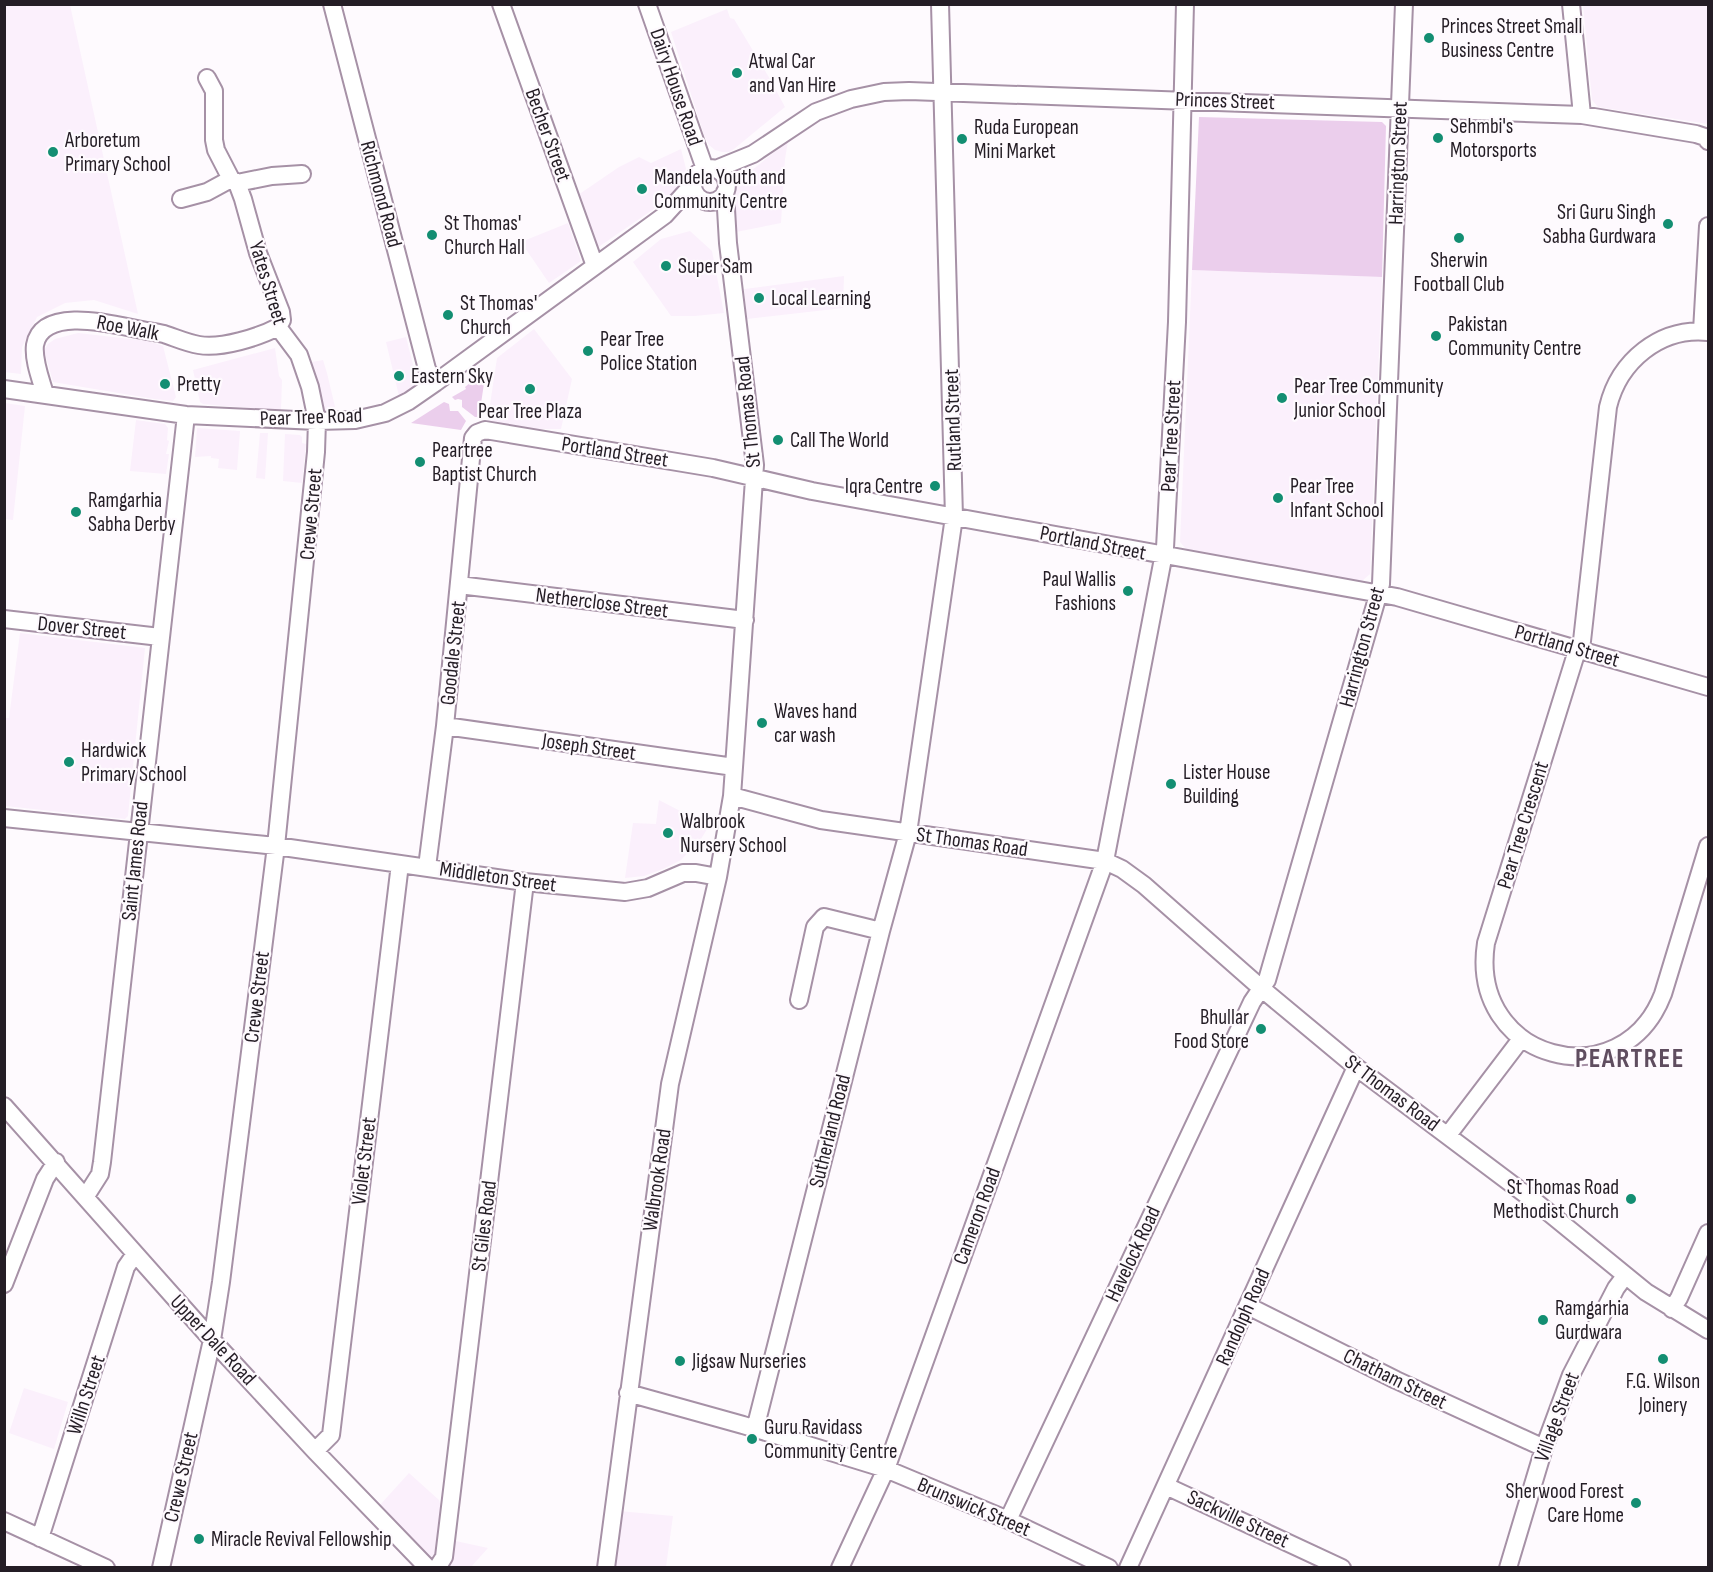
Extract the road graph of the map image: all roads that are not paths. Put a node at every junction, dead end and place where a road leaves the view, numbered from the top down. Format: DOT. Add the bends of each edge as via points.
graph roads {
  1 [pos="332,4"];
  2 [pos="501,4"];
  3 [pos="647,4"];
  4 [pos="940,4"];
  5 [pos="1185,4"];
  6 [pos="1404,4"];
  7 [pos="1571,4"];
  8 [pos="207,78"];
  9 [pos="943,93"];
  10 [pos="1182,100"];
  11 [pos="1400,107"];
  12 [pos="1582,115"];
  13 [pos="1708,141"];
  14 [pos="753,154"];
  15 [pos="710,169"];
  16 [pos="302,174"];
  17 [pos="234,181"];
  18 [pos="693,184"];
  19 [pos="726,190"];
  20 [pos="181,199"];
  21 [pos="706,201"];
  22 [pos="665,215"];
  23 [pos="1708,226"];
  24 [pos="728,243"];
  25 [pos="595,266"];
  26 [pos="278,327"];
  27 [pos="1705,332"];
  28 [pos="435,383"];
  29 [pos="4,389"];
  30 [pos="45,394"];
  31 [pos="186,416"];
  32 [pos="317,421"];
  33 [pos="473,438"];
  34 [pos="755,479"];
  35 [pos="954,517"];
  36 [pos="1164,556"];
  37 [pos="459,585"];
  38 [pos="1378,595"];
  39 [pos="4,619"];
  40 [pos="746,620"];
  41 [pos="160,637"];
  42 [pos="1578,649"];
  43 [pos="1708,687"];
  44 [pos="445,726"];
  45 [pos="734,767"];
  46 [pos="732,796"];
  47 [pos="4,818"];
  48 [pos="138,833"];
  49 [pos="908,833"];
  50 [pos="276,846"];
  51 [pos="1708,846"];
  52 [pos="1105,861"];
  53 [pos="400,864"];
  54 [pos="427,867"];
  55 [pos="718,877"];
  56 [pos="525,882"];
  57 [pos="881,931"];
  58 [pos="1262,988"];
  59 [pos="799,1000"];
  60 [pos="1521,1039"];
  61 [pos="1356,1066"];
  62 [pos="4,1106"];
  63 [pos="1448,1135"];
  64 [pos="56,1162"];
  65 [pos="86,1196"];
  66 [pos="1708,1233"];
  67 [pos="135,1254"];
  68 [pos="1625,1276"];
  69 [pos="4,1284"];
  70 [pos="1248,1306"];
  71 [pos="1672,1309"];
  72 [pos="1708,1330"];
  73 [pos="212,1340"];
  74 [pos="628,1393"];
  75 [pos="755,1429"];
  76 [pos="1544,1448"];
  77 [pos="315,1451"];
  78 [pos="886,1469"];
  79 [pos="1166,1486"];
  80 [pos="1008,1520"];
  81 [pos="4,1521"];
  82 [pos="40,1538"];
  83 [pos="106,1568"];
  84 [pos="161,1568"];
  85 [pos="428,1568"];
  86 [pos="437,1568"];
  87 [pos="606,1568"];
  88 [pos="840,1568"];
  89 [pos="1109,1568"];
  90 [pos="1128,1568"];
  91 [pos="1342,1568"];
  92 [pos="1508,1568"];
  1 -- 28 [label="street, Richmond Road" via="427,369"];
  2 -- 25 [label="street, Becher Street"];
  3 -- 15 [label="street, Dairy House Road"];
  4 -- 9 [label="street, Rutland Street"];
  5 -- 10 [label="street, Pear Tree Street"];
  6 -- 11 [label="street, Harrington Street"];
  7 -- 12 [label="street"];
  8 -- 17 [label="street, Yates Street" via="214,91 216,150"];
  9 -- 10 [label="street, Princes Street"];
  9 -- 14 [label="street, Princes Street" via="884,92 851,99 816,112"];
  9 -- 35 [label="street, Rutland Street"];
  10 -- 11 [label="street, Princes Street"];
  10 -- 36 [label="street, Pear Tree Street" via="1177,322"];
  11 -- 12 [label="street, Princes Street"];
  11 -- 38 [label="street, Harrington Street"];
  12 -- 13 [label="street, Princes Street" via="1696,134"];
  14 -- 15 [label="street, Princes Street"];
  14 -- 19 [label="street, Princes Street"];
  15 -- 18 [label="street" via="699,172"];
  15 -- 19 [label="street" via="725,177"];
  16 -- 17 [label="street"];
  17 -- 20 [label="street"];
  17 -- 26 [label="street, Yates Street" via="281,312"];
  18 -- 21 [label="street" via="696,195"];
  18 -- 22 [label="street, Pear Tree Road"];
  19 -- 21 [label="street" via="718,200"];
  19 -- 24 [label="street, St Thomas Road"];
  21 -- 22 [label="street, Pear Tree Road"];
  21 -- 24 [label="street, St Thomas Road"];
  22 -- 25 [label="street, Pear Tree Road"];
  23 -- 27 [label="street, Pear Tree Crescent"];
  24 -- 34 [label="street, St Thomas Road"];
  25 -- 28 [label="street, Pear Tree Road"];
  26 -- 30 [label="street, Roe Walk" via="209,346 107,323 61,322 46,328 37,338 35,353"];
  26 -- 32 [label="street, Yates Street" via="299,355"];
  27 -- 42 [label="street, Pear Tree Crescent" via="1676,334 1656,342 1628,366 1612,390"];
  28 -- 32 [label="street, Pear Tree Road" via="386,413 355,420"];
  29 -- 30 [label="street, Pear Tree Road"];
  30 -- 31 [label="street, Pear Tree Road"];
  31 -- 32 [label="street, Pear Tree Road"];
  31 -- 41 [label="street, Saint James Road"];
  32 -- 50 [label="street, Crewe Street" via="305,580"];
  33 -- 34 [label="street, Portland Street" via="485,430 713,468"];
  33 -- 37 [label="street, Goodale Street"];
  34 -- 35 [label="street, Portland Street"];
  34 -- 40 [label="street, St Thomas Road"];
  35 -- 36 [label="street, Portland Street"];
  35 -- 49 [label="street, Rutland Street"];
  36 -- 38 [label="street, Portland Street"];
  36 -- 52 [label="street, Pear Tree Street"];
  37 -- 40 [label="street, Netherclose Street"];
  37 -- 44 [label="street, Goodale Street"];
  38 -- 42 [label="street, Portland Street"];
  38 -- 58 [label="street, Harrington Street" via="1270,972"];
  39 -- 41 [label="street, Dover Street"];
  40 -- 45 [label="street, St Thomas Road"];
  41 -- 48 [label="street, Saint James Road"];
  42 -- 43 [label="street, Portland Street"];
  42 -- 60 [label="street, Pear Tree Crescent" via="1486,943 1484,963 1491,999 1499,1016"];
  44 -- 45 [label="street, Joseph Street"];
  44 -- 54 [label="street, Goodale Street"];
  45 -- 46 [label="street, St Thomas Road"];
  46 -- 49 [label="street, St Thomas Road" via="821,820"];
  46 -- 55 [label="street, Walbrook Road"];
  47 -- 48 [label="street, Middleton Street"];
  48 -- 50 [label="street, Middleton Street"];
  48 -- 65 [label="street, Saint James Road" via="102,1162 100,1174"];
  49 -- 52 [label="street, St Thomas Road"];
  49 -- 57 [label="street, Sutherland Road"];
  50 -- 53 [label="street, Middleton Street"];
  50 -- 73 [label="street, Crewe Street"];
  51 -- 60 [label="street, Pear Tree Crescent" via="1663,994 1644,1028 1618,1046 1584,1055 1546,1052"];
  52 -- 58 [label="street, St Thomas Road" via="1131,875"];
  52 -- 78 [label="street, Cameron Road"];
  53 -- 54 [label="street, Middleton Street"];
  53 -- 77 [label="street, Violet Street" via="331,1435"];
  54 -- 56 [label="street, Middleton Street"];
  55 -- 56 [label="street, Middleton Street" via="683,873 648,888 624,892"];
  55 -- 74 [label="street, Walbrook Road" via="669,1084"];
  56 -- 86 [label="street, St Giles Road" via="444,1557"];
  57 -- 59 [label="street" via="824,917 814,927"];
  57 -- 75 [label="street, Sutherland Road"];
  58 -- 61 [label="street, St Thomas Road"];
  58 -- 80 [label="street, Havelock Road"];
  60 -- 63 [label="street"];
  61 -- 63 [label="street, St Thomas Road"];
  61 -- 70 [label="street, Randolph Road"];
  62 -- 64 [label="street, Upper Dale Road"];
  63 -- 68 [label="street, St Thomas Road"];
  64 -- 65 [label="street, Upper Dale Road"];
  64 -- 69 [label="street" via="45,1179"];
  65 -- 67 [label="street, Upper Dale Road"];
  66 -- 71 [label="street"];
  67 -- 73 [label="street, Upper Dale Road"];
  67 -- 82 [label="street, Willn Street" via="126,1266"];
  68 -- 71 [label="street, St Thomas Road"];
  68 -- 76 [label="street, Village Street" via="1571,1375"];
  70 -- 76 [label="street, Chatham Street"];
  70 -- 79 [label="street, Randolph Road"];
  71 -- 72 [label="street, St Thomas Road"];
  73 -- 77 [label="street, Upper Dale Road"];
  73 -- 84 [label="street, Crewe Street"];
  74 -- 75 [label="street, Brunswick Street"];
  74 -- 87 [label="street, Walbrook Road"];
  75 -- 78 [label="street, Brunswick Street"];
  76 -- 92 [label="street, Village Street"];
  77 -- 85 [label="street, Upper Dale Road"];
  78 -- 80 [label="street, Brunswick Street"];
  78 -- 88 [label="street, Cameron Road"];
  79 -- 90 [label="street, Randolph Road"];
  79 -- 91 [label="street, Sackville Street"];
  80 -- 89 [label="street, Brunswick Street"];
  81 -- 82 [label="street"];
  82 -- 83 [label="street"];
}
